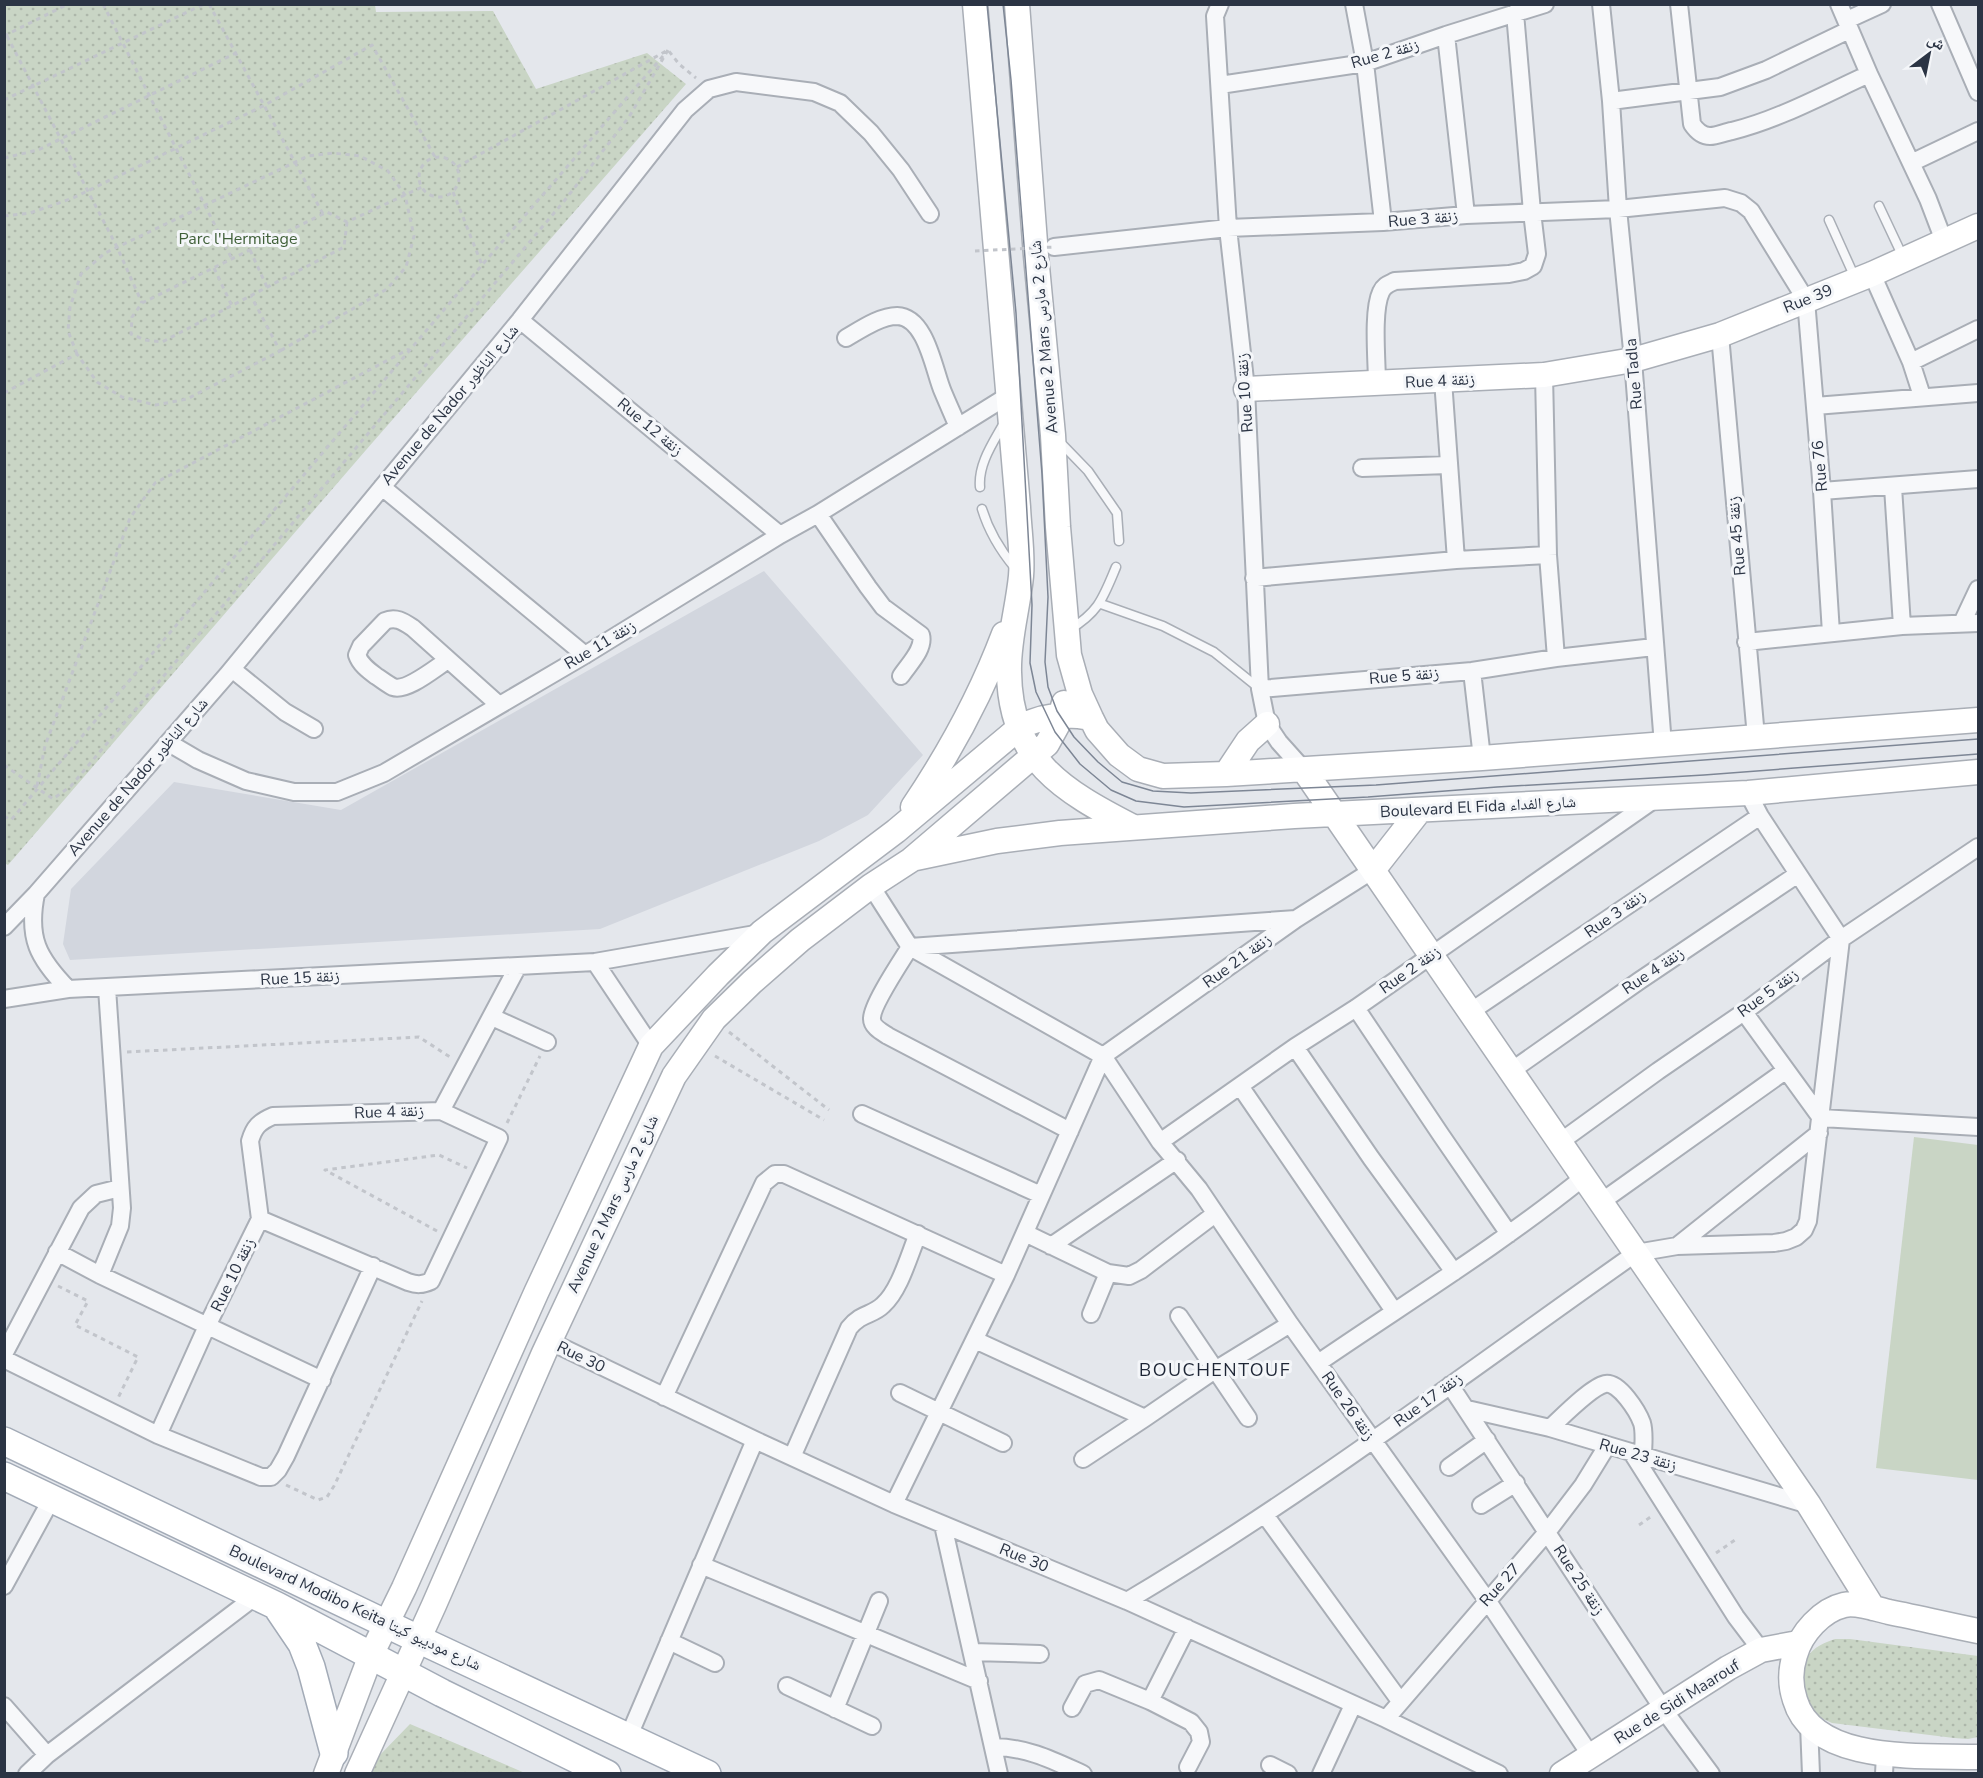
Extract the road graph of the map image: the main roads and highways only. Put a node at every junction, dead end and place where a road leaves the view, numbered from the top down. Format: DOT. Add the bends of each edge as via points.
graph roads {
  1 [pos="975,4"];
  2 [pos="1017,4"];
  3 [pos="1978,226"];
  4 [pos="1633,360"];
  5 [pos="1246,389"];
  6 [pos="1017,600"];
  7 [pos="1073,669"];
  8 [pos="1061,716"];
  9 [pos="1091,718"];
  10 [pos="1978,720"];
  11 [pos="1267,724"];
  12 [pos="1019,728"];
  13 [pos="1033,756"];
  14 [pos="1305,770"];
  15 [pos="1978,772"];
  16 [pos="1226,774"];
  17 [pos="1420,810"];
  18 [pos="1335,815"];
  19 [pos="1133,827"];
  20 [pos="896,831"];
  21 [pos="911,860"];
  22 [pos="1373,870"];
  23 [pos="4,1441"];
  24 [pos="4,1476"];
  25 [pos="267,1601"];
  26 [pos="1872,1608"];
  27 [pos="387,1623"];
  28 [pos="1978,1631"];
  29 [pos="418,1639"];
  30 [pos="1798,1643"];
  31 [pos="371,1655"];
  32 [pos="402,1672"];
  33 [pos="1978,1757"];
  34 [pos="1885,1764"];
  35 [pos="327,1767"];
  36 [pos="357,1773"];
  37 [pos="607,1773"];
  38 [pos="707,1773"];
  39 [pos="1562,1773"];
  1 -- 6 [label="main road" via="1018,507 1021,575"];
  2 -- 7 [label="main road, Avenue 2 Mars شارع 2 مارس" via="1066,632"];
  3 -- 4 [label="main road, Rue 39" via="1720,335"];
  4 -- 5 [label="main road, Rue 4 زنقة" via="1544,375"];
  6 -- 12 [label="main road" via="1008,670"];
  6 -- 20 [label="main road" via="990,672 969,713 942,763"];
  7 -- 8 [label="main road, Avenue 2 Mars شارع 2 مارس"];
  7 -- 9 [label="main road"];
  8 -- 9 [label="main road, Avenue 2 Mars شارع 2 مارس"];
  8 -- 12 [label="main road, Avenue 2 Mars شارع 2 مارس" via="1032,721"];
  8 -- 13 [label="main road, Avenue 2 Mars شارع 2 مارس" via="1047,744"];
  9 -- 16 [label="main road" via="1119,755 1138,769 1163,776"];
  10 -- 14 [label="main road"];
  11 -- 16 [label="main road" via="1248,741"];
  12 -- 13 [label="main road"];
  12 -- 20 [label="main road, Avenue 2 Mars شارع 2 مارس"];
  13 -- 19 [label="main road" via="1073,795"];
  13 -- 21 [label="main road, Avenue 2 Mars شارع 2 مارس"];
  14 -- 16 [label="main road"];
  14 -- 18 [label="main road"];
  15 -- 17 [label="main road, Boulevard El Fida شارع الفداء" via="1748,793"];
  17 -- 18 [label="main road, Boulevard El Fida شارع الفداء"];
  17 -- 22 [label="main road"];
  18 -- 19 [label="main road, Boulevard El Fida شارع الفداء"];
  18 -- 22 [label="main road"];
  19 -- 21 [label="main road, Boulevard El Fida شارع الفداء" via="997,841"];
  20 -- 27 [label="main road, Avenue 2 Mars شارع 2 مارس" via="762,932 651,1046"];
  21 -- 29 [label="main road, Avenue 2 Mars شارع 2 مارس" via="800,940 752,982 714,1020 674,1076"];
  22 -- 26 [label="main road" via="1809,1504"];
  23 -- 27 [label="main road, Boulevard Modibo Keita شارع موديبو كيتا"];
  24 -- 25 [label="main road, Boulevard Modibo Keita شارع موديبو كيتا"];
  25 -- 31 [label="main road, Boulevard Modibo Keita شارع موديبو كيتا"];
  25 -- 35 [label="main road" via="302,1644 311,1667"];
  26 -- 28 [label="main road"];
  26 -- 30 [label="main road" via="1846,1604 1834,1609 1819,1619"];
  27 -- 29 [label="main road, Boulevard Modibo Keita شارع موديبو كيتا"];
  27 -- 31 [label="main road, Avenue 2 Mars شارع 2 مارس"];
  29 -- 32 [label="main road, Avenue 2 Mars شارع 2 مارس"];
  29 -- 38 [label="main road, Boulevard Modibo Keita شارع موديبو كيتا"];
  30 -- 34 [label="main road" via="1792,1663 1792,1690 1809,1725 1833,1741"];
  30 -- 39 [label="main road, Rue de Sidi Maarouf" via="1761,1650 1728,1668"];
  31 -- 32 [label="main road, Boulevard Modibo Keita شارع موديبو كيتا"];
  31 -- 35 [label="main road, Avenue 2 Mars شارع 2 مارس"];
  32 -- 36 [label="main road, Avenue 2 Mars شارع 2 مارس"];
  32 -- 37 [label="main road, Boulevard Modibo Keita شارع موديبو كيتا"];
  33 -- 34 [label="main road"];
}
